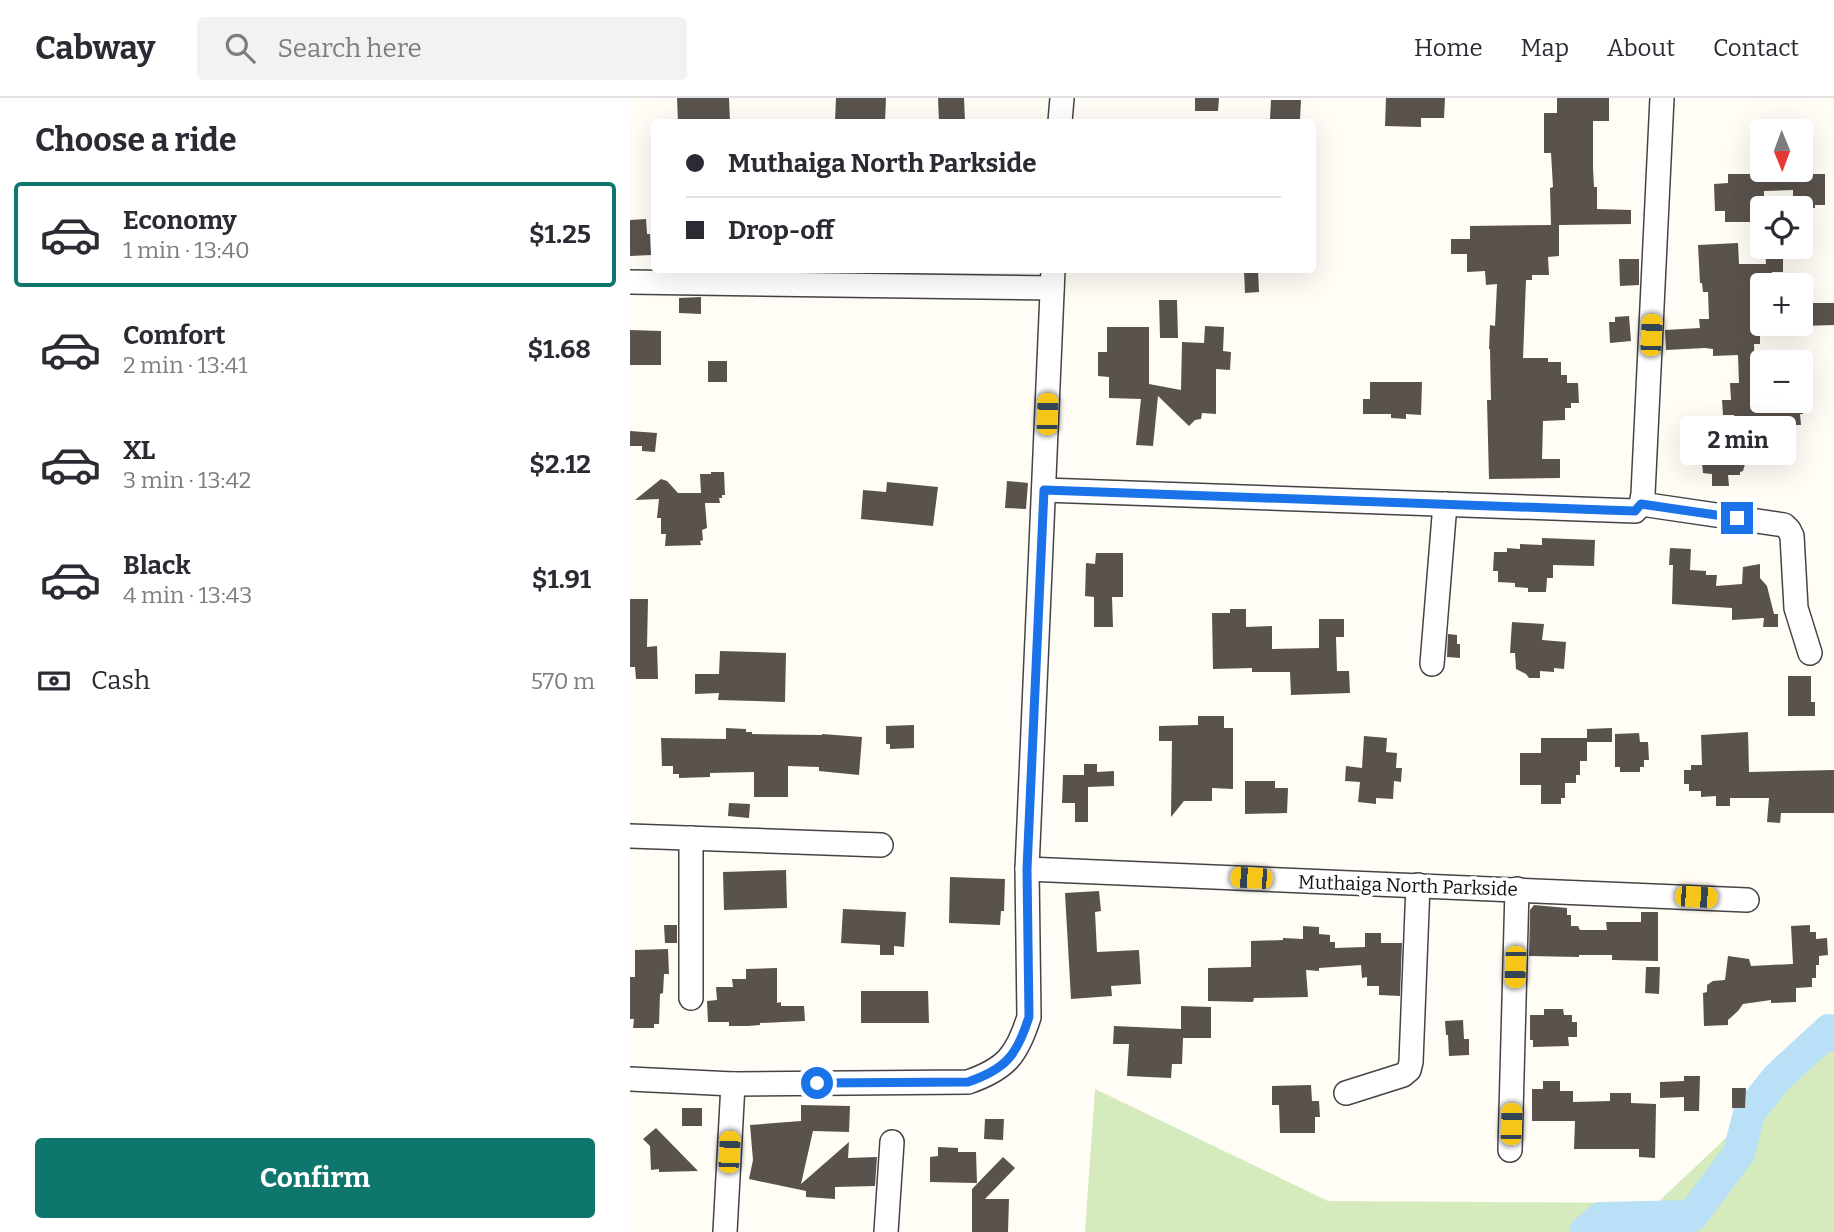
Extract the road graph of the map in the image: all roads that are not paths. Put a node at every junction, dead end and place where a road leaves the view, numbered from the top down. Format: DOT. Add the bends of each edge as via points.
graph roads {
  1 [pos="1062,98"];
  2 [pos="1662,98"];
  3 [pos="1060,119"];
  4 [pos="1053,279"];
  5 [pos="630,282"];
  6 [pos="1044,490"];
  7 [pos="1445,504"];
  8 [pos="1638,507"];
  9 [pos="1810,653"];
  10 [pos="1432,664"];
  11 [pos="630,836"];
  12 [pos="691,838"];
  13 [pos="881,845"];
  14 [pos="1027,869"];
  15 [pos="1418,885"];
  16 [pos="1517,889"];
  17 [pos="1747,900"];
  18 [pos="691,998"];
  19 [pos="630,1079"];
  20 [pos="733,1084"];
  21 [pos="1346,1093"];
  22 [pos="892,1142"];
  23 [pos="1510,1150"];
  24 [pos="725,1232"];
  25 [pos="886,1232"];
  1 -- 3 [label="street"];
  2 -- 8 [label="street" via="1643,494"];
  4 -- 5 [label="street"];
  4 -- 6 [label="street"];
  6 -- 7 [label="street"];
  6 -- 14 [label="street"];
  7 -- 8 [label="street"];
  7 -- 10 [label="street"];
  8 -- 9 [label="street" via="1783,525 1789,530 1796,608"];
  11 -- 12 [label="street"];
  12 -- 13 [label="street"];
  12 -- 18 [label="street"];
  14 -- 15 [label="street, Muthaiga North Parkside"];
  14 -- 20 [label="street" via="1029,1017 1022,1040 1002,1065 968,1082"];
  15 -- 16 [label="street, Muthaiga North Parkside"];
  15 -- 21 [label="street" via="1409,1070"];
  16 -- 17 [label="street, Muthaiga North Parkside"];
  16 -- 23 [label="street"];
  19 -- 20 [label="street"];
  20 -- 24 [label="street"];
  22 -- 25 [label="street"];
}
